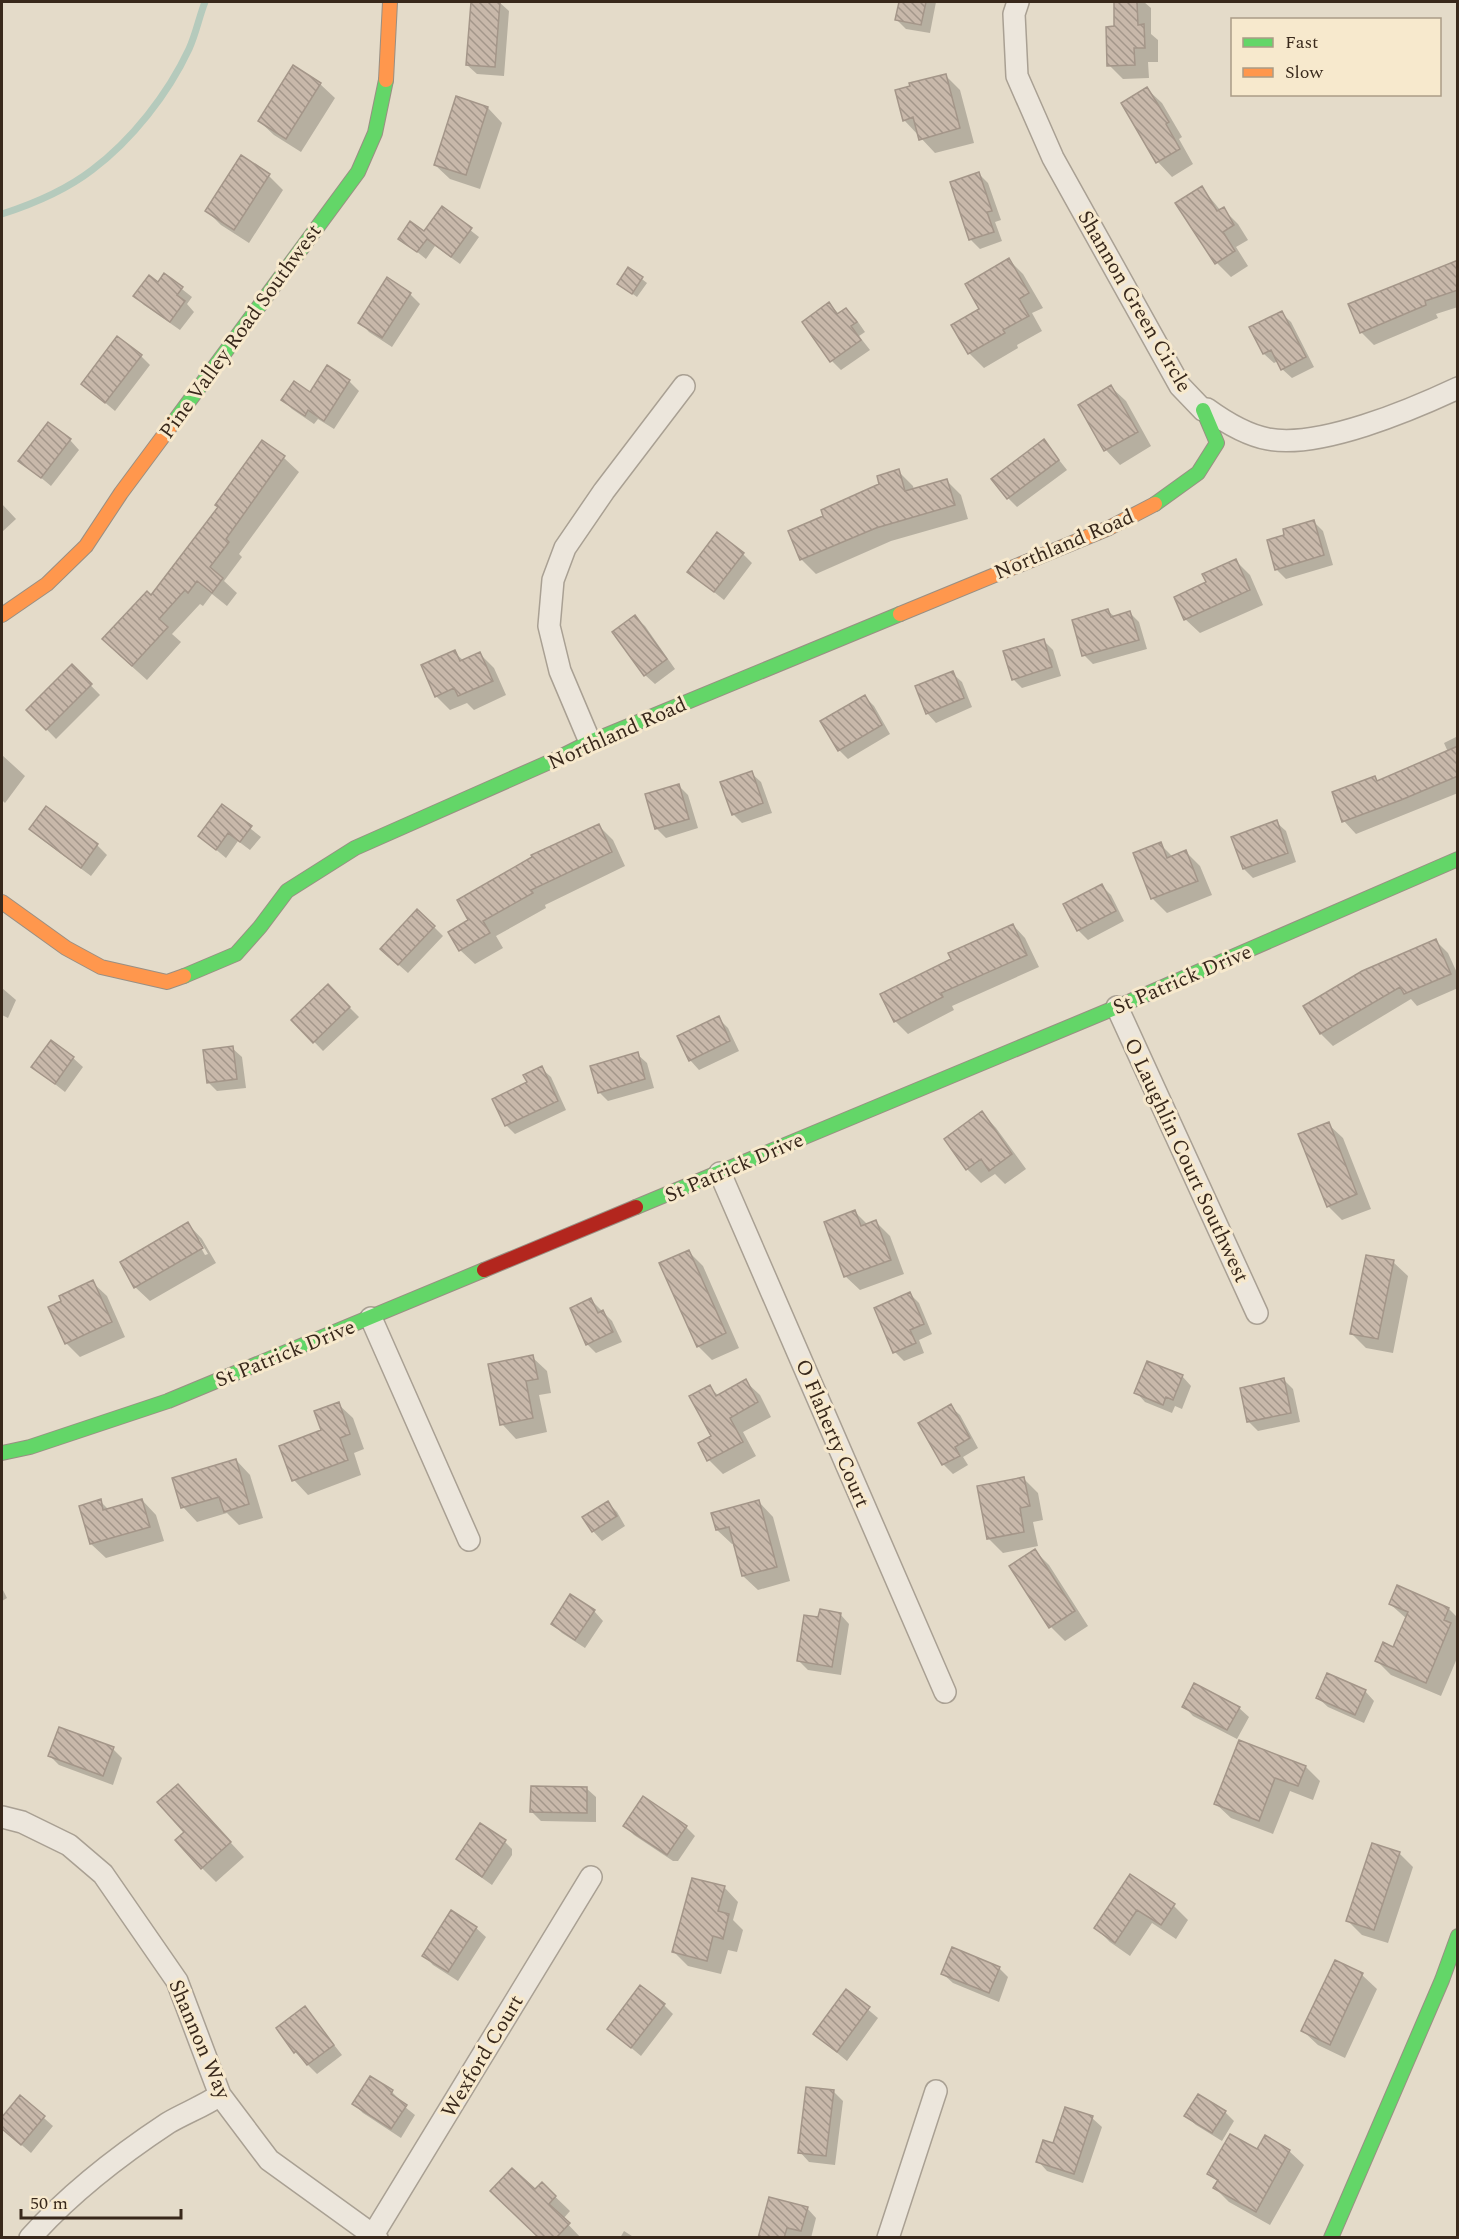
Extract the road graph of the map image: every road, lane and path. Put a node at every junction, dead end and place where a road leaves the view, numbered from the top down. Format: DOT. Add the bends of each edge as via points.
graph roads {
  1 [pos="390,2"];
  2 [pos="1018,2"];
  3 [pos="684,386"];
  4 [pos="1458,388"];
  5 [pos="1203,410"];
  6 [pos="2,615"];
  7 [pos="590,742"];
  8 [pos="1458,859"];
  9 [pos="2,902"];
  10 [pos="1118,1007"];
  11 [pos="720,1173"];
  12 [pos="1257,1313"];
  13 [pos="371,1318"];
  14 [pos="2,1453"];
  15 [pos="469,1540"];
  16 [pos="945,1692"];
  17 [pos="2,1817"];
  18 [pos="591,1877"];
  19 [pos="1458,1936"];
  20 [pos="1442,1980"];
  21 [pos="1458,1995"];
  22 [pos="936,2091"];
  23 [pos="220,2095"];
  24 [pos="375,2236"];
  25 [pos="30,2238"];
  26 [pos="888,2238"];
  27 [pos="1331,2238"];
  1 -- 6 [label="street, Pine Valley Road Southwest" via="386,88 375,133 358,172 86,546 47,584"];
  2 -- 5 [label="street, Shannon Green Circle" via="1014,14 1017,76 1053,158 1180,386"];
  3 -- 7 [label="street" via="565,548 553,580 549,626 560,671"];
  4 -- 5 [label="street, Shannon Green Circle" via="1344,432 1300,441 1268,439 1227,424"];
  5 -- 7 [label="street, Northland Road" via="1217,443 1198,473 1163,500 1109,528"];
  7 -- 9 [label="street, Northland Road" via="355,848 287,891 236,954 167,982 100,966 66,948"];
  8 -- 10 [label="street, St Patrick Drive"];
  10 -- 11 [label="street, St Patrick Drive"];
  10 -- 12 [label="street, O Laughlin Court Southwest"];
  11 -- 13 [label="street, St Patrick Drive"];
  11 -- 16 [label="street, O Flaherty Court"];
  13 -- 14 [label="street, St Patrick Drive" via="168,1401"];
  13 -- 15 [label="street"];
  17 -- 23 [label="street, Shannon Way" via="22,1822 69,1845 103,1874 177,1981"];
  18 -- 24 [label="street, Wexford Court"];
  19 -- 20 [label="street"];
  20 -- 21 [label="street"];
  20 -- 27 [label="street"];
  22 -- 26 [label="street"];
  23 -- 24 [label="street, Shannon Way" via="269,2160"];
  23 -- 25 [label="street" via="171,2121 126,2152 48,2217"];
}
